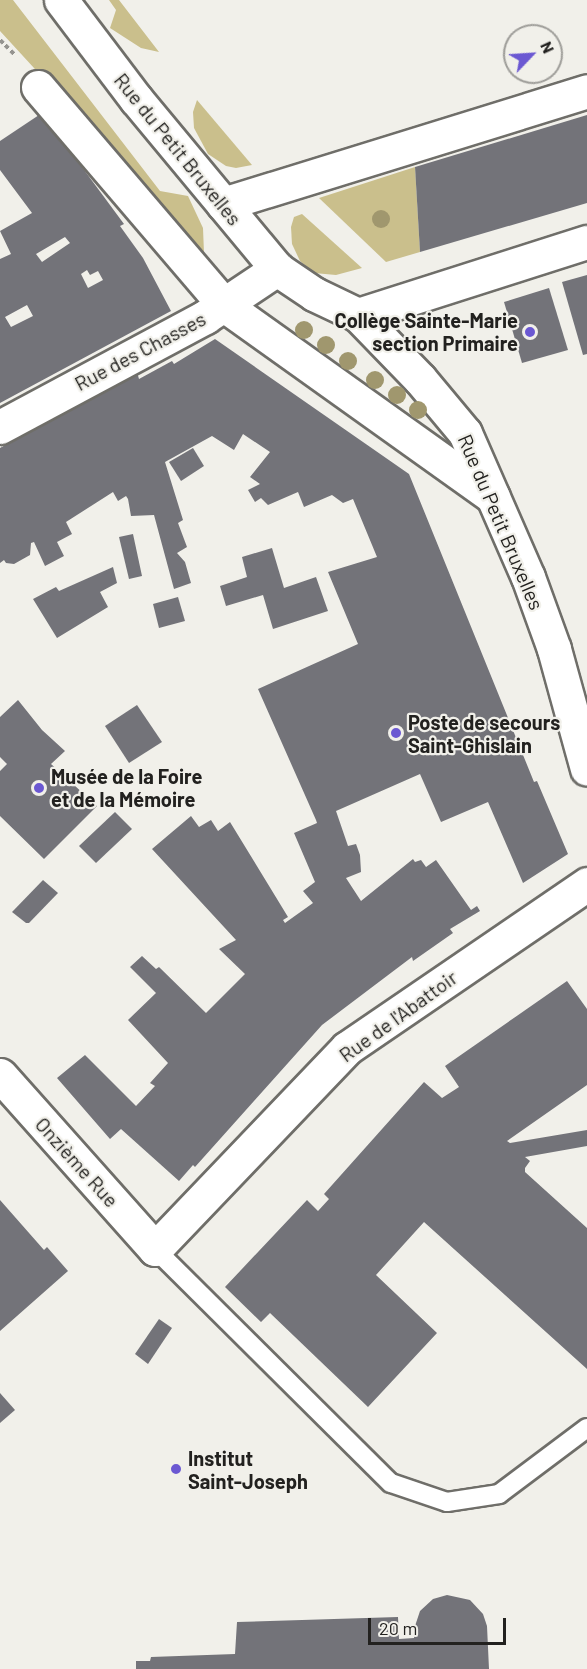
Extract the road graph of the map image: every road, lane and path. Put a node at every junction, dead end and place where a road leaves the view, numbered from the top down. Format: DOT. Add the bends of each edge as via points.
graph roads {
  1 [pos="61,0"];
  2 [pos="39,87"];
  3 [pos="587,91"];
  4 [pos="223,204"];
  5 [pos="587,242"];
  6 [pos="277,269"];
  7 [pos="224,305"];
  8 [pos="358,315"];
  9 [pos="0,427"];
  10 [pos="493,497"];
  11 [pos="587,769"];
  12 [pos="587,884"];
  13 [pos="0,1075"];
  14 [pos="155,1249"];
  15 [pos="587,1428"];
  1 -- 4 [label="street, Rue du Petit Bruxelles"];
  2 -- 7 [label="street"];
  3 -- 4 [label="street"];
  4 -- 6 [label="street, Rue du Petit Bruxelles"];
  5 -- 8 [label="street"];
  6 -- 7 [label="street, Rue des Chasses"];
  6 -- 8 [label="street, Rue du Petit Bruxelles" via="314,294"];
  7 -- 9 [label="street, Rue des Chasses"];
  7 -- 10 [label="street"];
  8 -- 10 [label="street, Rue du Petit Bruxelles" via="465,433"];
  10 -- 11 [label="street, Rue du Petit Bruxelles" via="554,649"];
  12 -- 14 [label="street, Rue de l'Abattoir" via="347,1048"];
  13 -- 14 [label="street, Onzième Rue"];
  14 -- 15 [label="lane" via="391,1483 447,1502 499,1494"];
}
